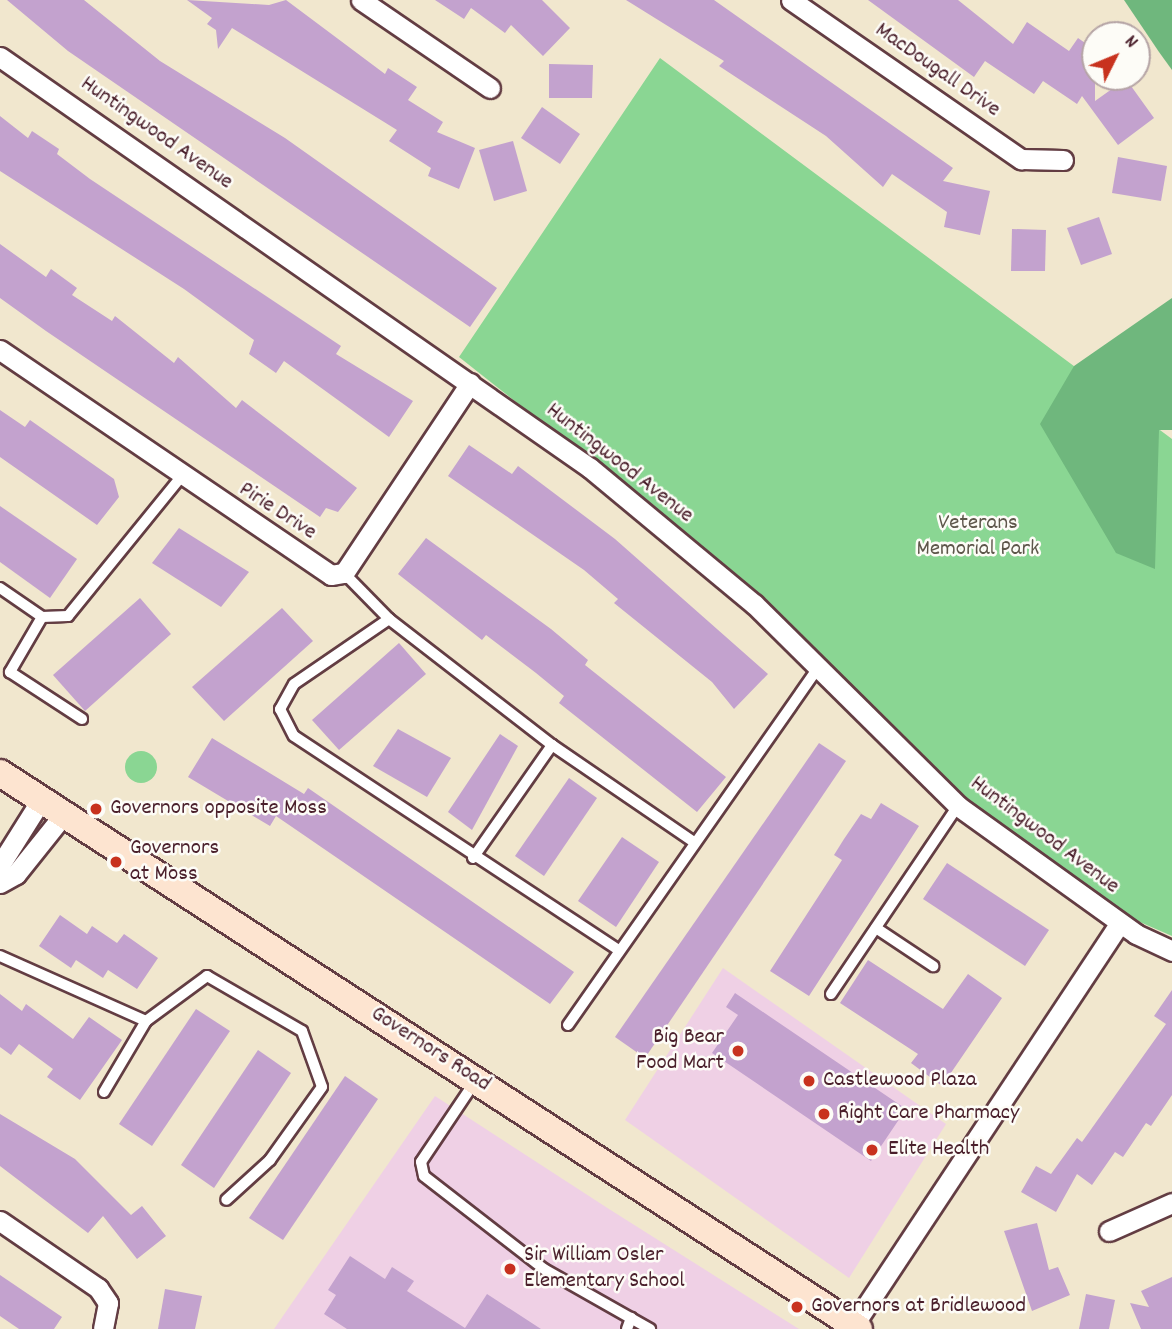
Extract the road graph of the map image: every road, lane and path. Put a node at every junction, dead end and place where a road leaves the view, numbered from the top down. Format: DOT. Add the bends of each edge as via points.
graph roads {
  1 [pos="362,0"];
  2 [pos="792,0"];
  3 [pos="0,57"];
  4 [pos="490,88"];
  5 [pos="1063,160"];
  6 [pos="0,350"];
  7 [pos="470,383"];
  8 [pos="180,478"];
  9 [pos="344,573"];
  10 [pos="0,588"];
  11 [pos="42,617"];
  12 [pos="389,619"];
  13 [pos="817,669"];
  14 [pos="82,719"];
  15 [pos="552,745"];
  16 [pos="0,773"];
  17 [pos="41,800"];
  18 [pos="958,806"];
  19 [pos="64,814"];
  20 [pos="695,843"];
  21 [pos="473,858"];
  22 [pos="0,865"];
  23 [pos="0,883"];
  24 [pos="1120,923"];
  25 [pos="876,928"];
  26 [pos="619,950"];
  27 [pos="1172,951"];
  28 [pos="0,956"];
  29 [pos="933,966"];
  30 [pos="831,994"];
  31 [pos="146,1021"];
  32 [pos="568,1025"];
  33 [pos="476,1080"];
  34 [pos="104,1092"];
  35 [pos="226,1200"];
  36 [pos="1172,1202"];
  37 [pos="0,1221"];
  38 [pos="1109,1231"];
  39 [pos="631,1318"];
  40 [pos="855,1328"];
  41 [pos="103,1329"];
  42 [pos="627,1329"];
  43 [pos="650,1329"];
  1 -- 4 [label="street"];
  2 -- 5 [label="street, MacDougall Drive" via="1021,159"];
  3 -- 7 [label="street, Huntingwood Avenue"];
  6 -- 8 [label="street, Pirie Drive"];
  7 -- 9 [label="street"];
  7 -- 13 [label="street, Huntingwood Avenue" via="590,468 734,587"];
  8 -- 9 [label="street, Pirie Drive" via="310,563 331,575"];
  8 -- 11 [label="lane" via="89,597 68,616"];
  9 -- 12 [label="lane"];
  10 -- 11 [label="lane"];
  11 -- 14 [label="lane" via="10,672"];
  12 -- 15 [label="lane"];
  12 -- 21 [label="lane" via="294,684 280,709 294,736"];
  13 -- 18 [label="street, Huntingwood Avenue"];
  13 -- 20 [label="lane"];
  15 -- 20 [label="lane"];
  15 -- 21 [label="lane"];
  16 -- 17 [label="main road, Governors Road"];
  17 -- 19 [label="main road, Governors Road"];
  17 -- 22 [label="street"];
  18 -- 24 [label="street, Huntingwood Avenue"];
  18 -- 25 [label="lane"];
  19 -- 23 [label="street" via="16,874"];
  19 -- 33 [label="main road, Governors Road"];
  20 -- 26 [label="lane"];
  21 -- 26 [label="lane"];
  24 -- 27 [label="street, Huntingwood Avenue"];
  24 -- 40 [label="street"];
  25 -- 29 [label="lane"];
  25 -- 30 [label="lane"];
  26 -- 32 [label="lane"];
  28 -- 31 [label="lane"];
  31 -- 34 [label="lane"];
  31 -- 35 [label="lane" via="207,976 302,1031 322,1087 270,1160"];
  33 -- 39 [label="lane" via="421,1162 424,1176 544,1269"];
  33 -- 40 [label="main road, Governors Road"];
  36 -- 38 [label="street"];
  37 -- 41 [label="street" via="98,1288 108,1303"];
  39 -- 42 [label="lane"];
  39 -- 43 [label="lane"];
}
